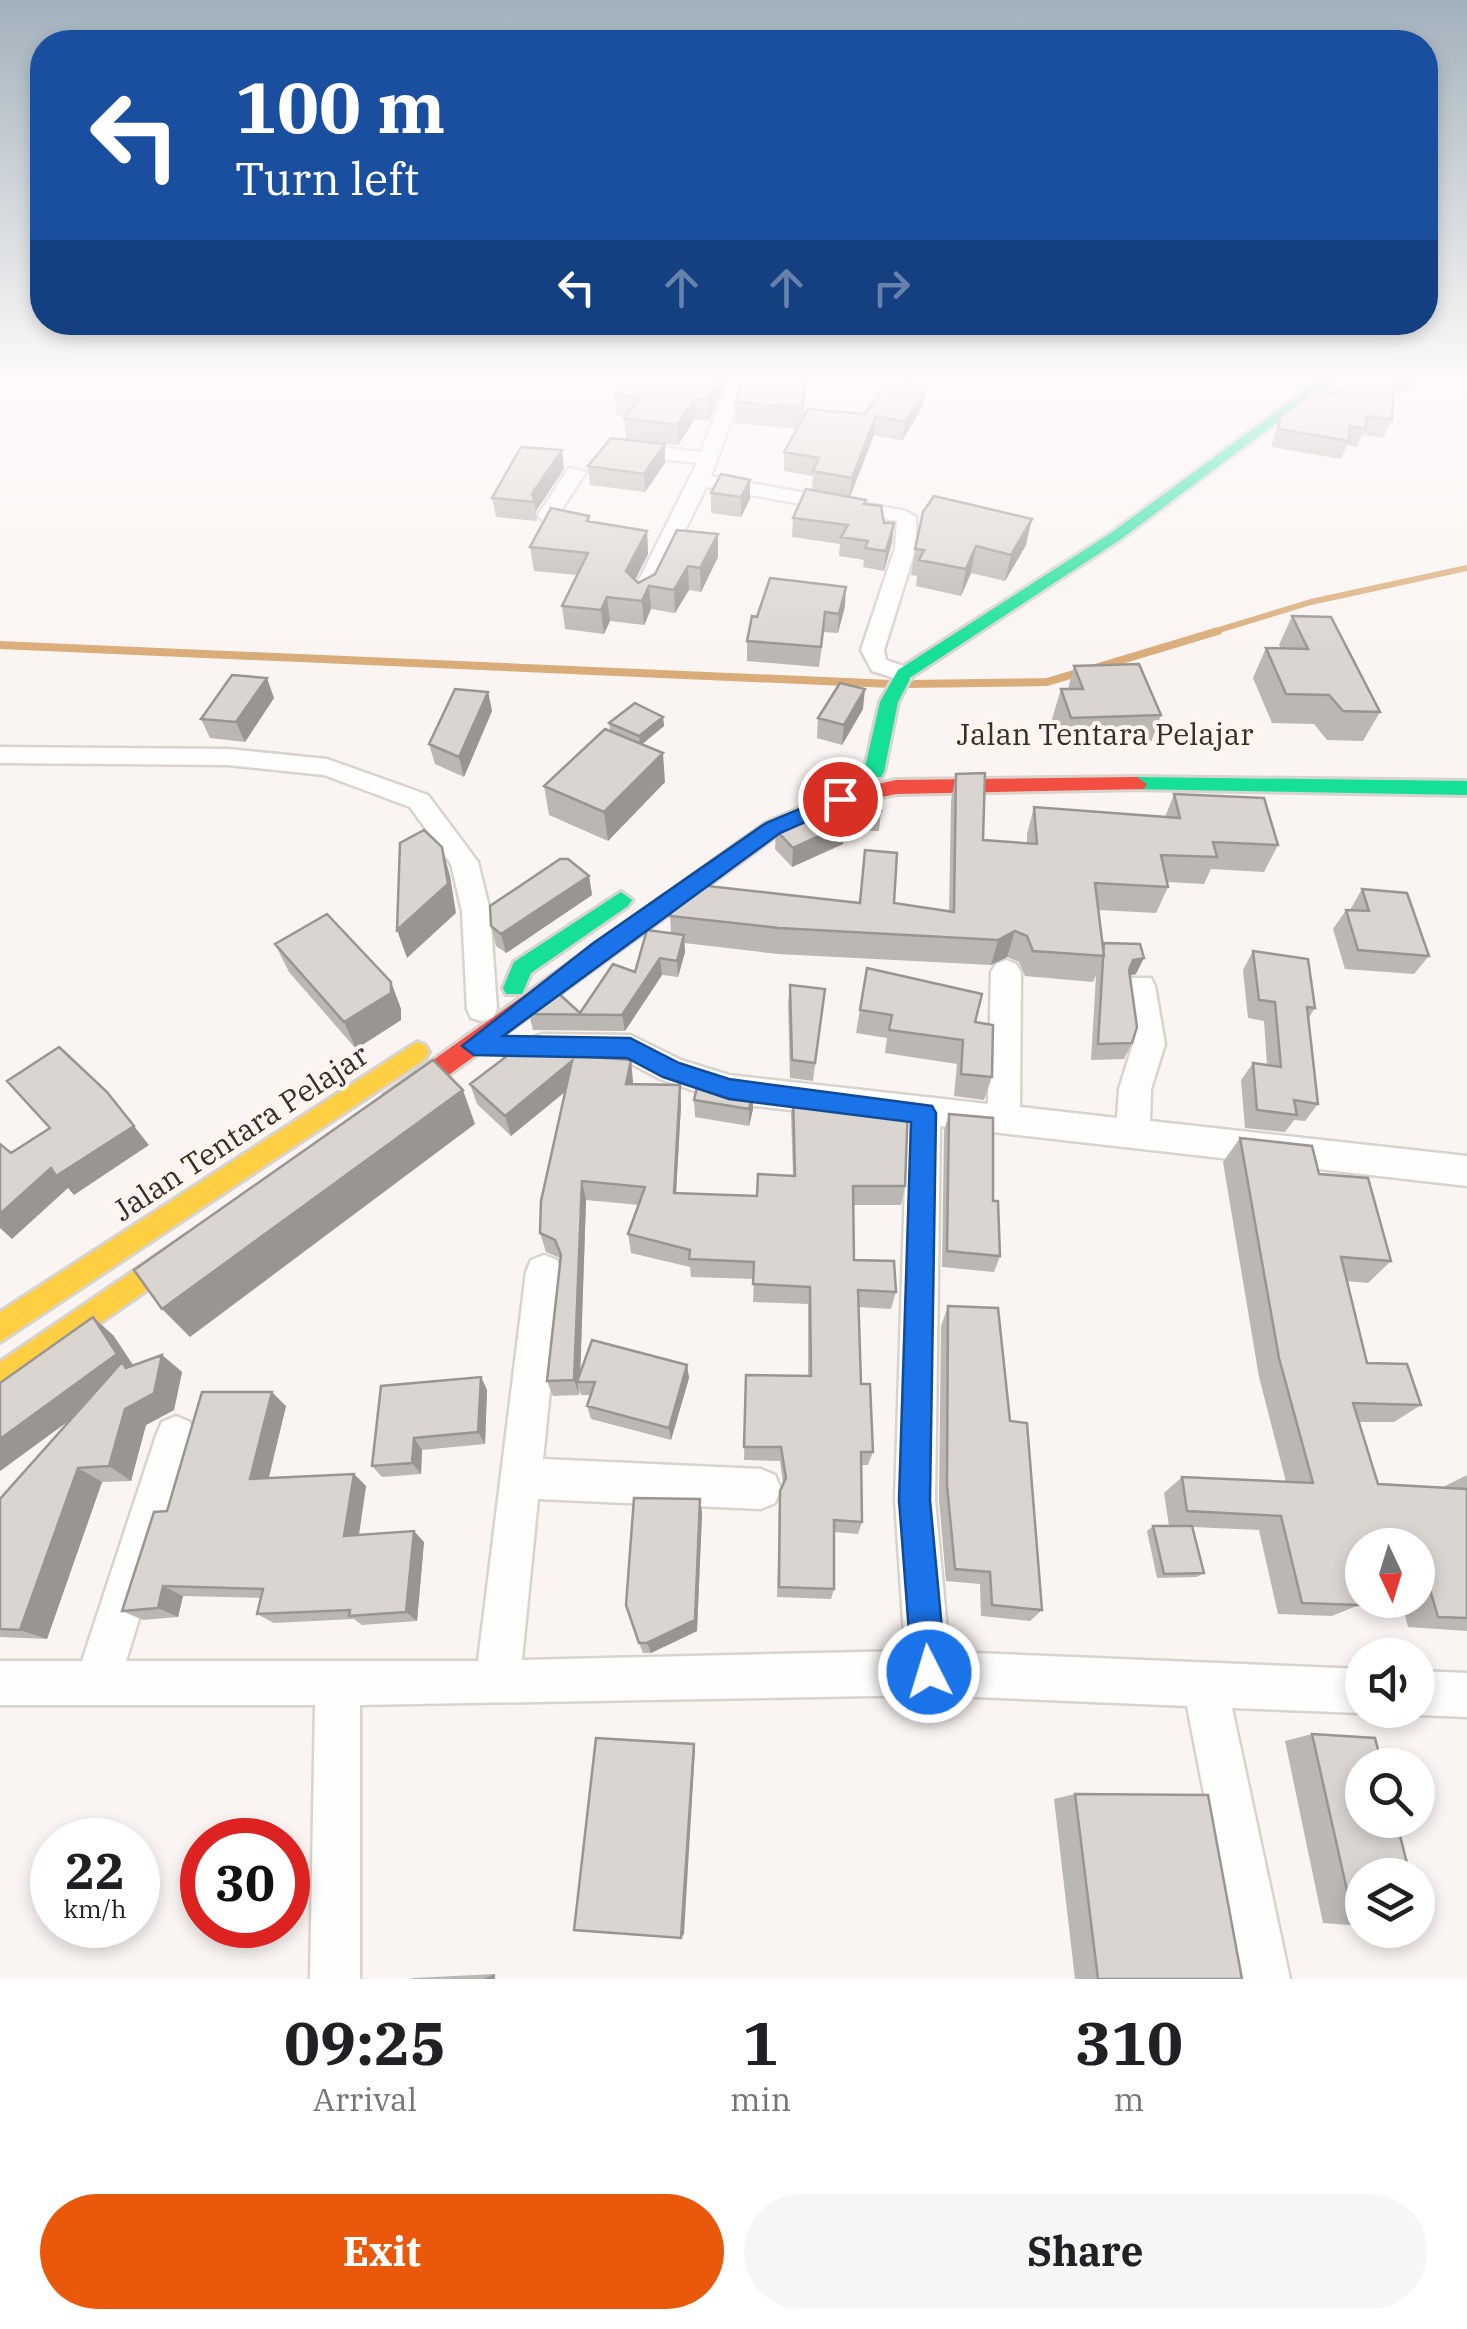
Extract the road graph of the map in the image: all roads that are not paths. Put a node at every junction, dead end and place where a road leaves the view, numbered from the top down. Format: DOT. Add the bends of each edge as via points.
graph roads {
  1 [pos="697,468"];
  2 [pos="1208,468"];
  3 [pos="704,470"];
  4 [pos="576,472"];
  5 [pos="592,532"];
  6 [pos="642,596"];
  7 [pos="904,674"];
  8 [pos="0,755"];
  9 [pos="1467,766"];
  10 [pos="874,772"];
  11 [pos="1467,788"];
  12 [pos="634,891"];
  13 [pos="1006,972"];
  14 [pos="1140,986"];
  15 [pos="514,988"];
  16 [pos="474,1025"];
  17 [pos="432,1042"];
  18 [pos="381,1110"];
  19 [pos="924,1113"];
  20 [pos="1004,1119"];
  21 [pos="1134,1136"];
  22 [pos="1467,1171"];
  23 [pos="210,1230"];
  24 [pos="544,1272"];
  25 [pos="0,1328"];
  26 [pos="0,1379"];
  27 [pos="176,1436"];
  28 [pos="520,1478"];
  29 [pos="761,1489"];
  30 [pos="929,1672"];
  31 [pos="338,1681"];
  32 [pos="97,1682"];
  33 [pos="0,1683"];
  34 [pos="496,1683"];
  35 [pos="1206,1686"];
  36 [pos="1345,1690"];
  37 [pos="1435,1694"];
  38 [pos="1467,1695"];
  39 [pos="335,1979"];
  40 [pos="1265,1979"];
  1 -- 3 [label="street"];
  2 -- 7 [label="main road"];
  3 -- 6 [label="street" via="656,546"];
  3 -- 7 [label="street" via="906,517 909,536 873,655 881,666"];
  4 -- 5 [label="street" via="548,515 556,524"];
  7 -- 10 [label="main road" via="888,702"];
  8 -- 16 [label="street" via="228,757 327,767 418,801 464,862 476,911"];
  9 -- 10 [label="main road, Jalan Tentara Pelajar" via="957,763"];
  10 -- 15 [label="main road, Jalan Tentara Pelajar" via="813,787 747,821 747,836 540,981"];
  11 -- 16 [label="main road" via="1021,782 896,787 840,799 773,828 600,950"];
  12 -- 15 [label="main road, Jalan Tentara Pelajar" via="522,968"];
  13 -- 20 [label="street"];
  14 -- 21 [label="street" via="1149,1044 1135,1089"];
  15 -- 16 [label="main road, Jalan Tentara Pelajar"];
  16 -- 18 [label="main road"];
  16 -- 19 [label="street" via="630,1048 729,1089"];
  17 -- 25 [label="main road, Jalan Tentara Pelajar"];
  19 -- 20 [label="street"];
  19 -- 30 [label="street" via="915,1500"];
  20 -- 21 [label="street"];
  21 -- 22 [label="street"];
  23 -- 26 [label="main road"];
  24 -- 28 [label="street"];
  27 -- 32 [label="street"];
  28 -- 29 [label="street"];
  28 -- 34 [label="street"];
  30 -- 34 [label="street"];
  30 -- 35 [label="street"];
  31 -- 32 [label="street"];
  31 -- 34 [label="street"];
  31 -- 39 [label="street"];
  32 -- 33 [label="street"];
  35 -- 36 [label="street"];
  35 -- 40 [label="street"];
  37 -- 38 [label="street"];
}
